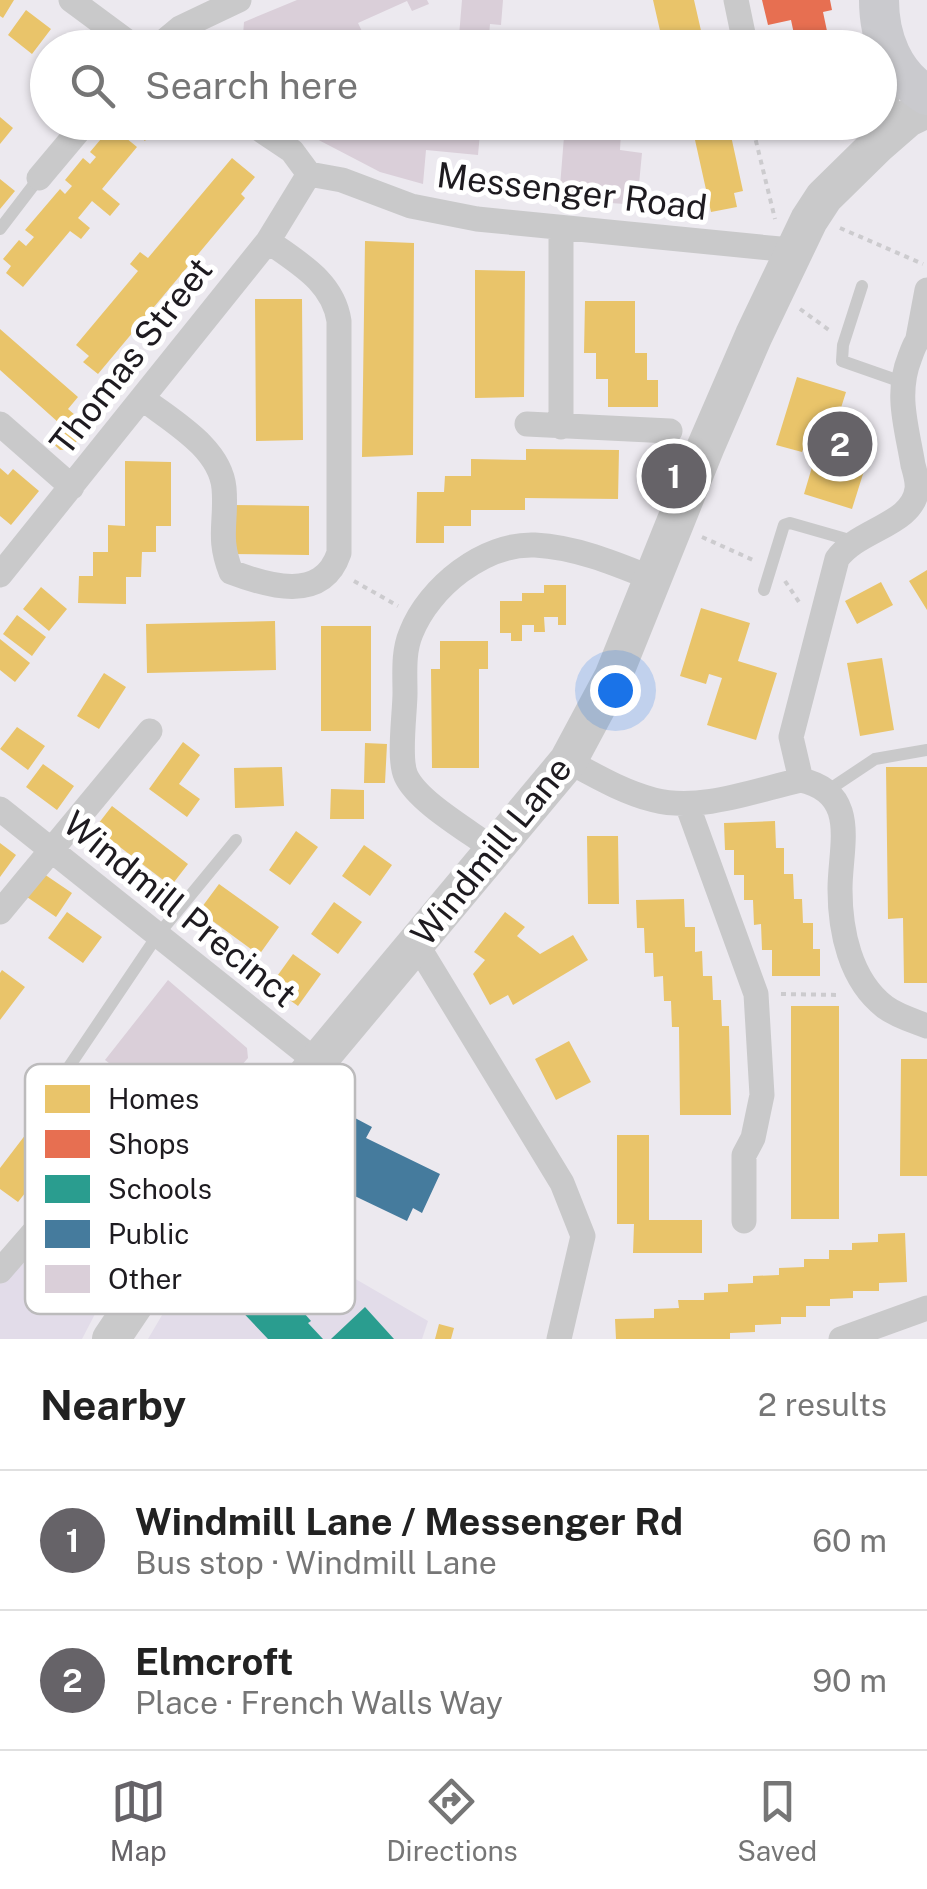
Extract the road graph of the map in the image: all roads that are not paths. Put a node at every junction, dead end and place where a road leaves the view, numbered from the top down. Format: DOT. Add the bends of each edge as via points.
graph roads {
  1 [pos="70,0"];
  2 [pos="239,0"];
  3 [pos="736,0"];
  4 [pos="879,0"];
  5 [pos="111,30"];
  6 [pos="178,30"];
  7 [pos="742,30"];
  8 [pos="882,30"];
  9 [pos="897,66"];
  10 [pos="927,95"];
  11 [pos="927,109"];
  12 [pos="897,129"];
  13 [pos="55,140"];
  14 [pos="276,140"];
  15 [pos="853,140"];
  16 [pos="886,140"];
  17 [pos="309,174"];
  18 [pos="39,178"];
  19 [pos="817,209"];
  20 [pos="561,229"];
  21 [pos="0,230"];
  22 [pos="268,241"];
  23 [pos="785,252"];
  24 [pos="862,286"];
  25 [pos="927,290"];
  26 [pos="922,336"];
  27 [pos="902,382"];
  28 [pos="142,398"];
  29 [pos="0,424"];
  30 [pos="527,424"];
  31 [pos="561,427"];
  32 [pos="670,431"];
  33 [pos="919,443"];
  34 [pos="72,487"];
  35 [pos="922,490"];
  36 [pos="853,541"];
  37 [pos="0,575"];
  38 [pos="651,578"];
  39 [pos="764,590"];
  40 [pos="150,731"];
  41 [pos="927,750"];
  42 [pos="568,762"];
  43 [pos="802,780"];
  44 [pos="827,792"];
  45 [pos="687,804"];
  46 [pos="0,809"];
  47 [pos="236,840"];
  48 [pos="493,849"];
  49 [pos="50,850"];
  50 [pos="0,912"];
  51 [pos="157,936"];
  52 [pos="416,943"];
  53 [pos="927,1026"];
  54 [pos="317,1062"];
  55 [pos="71,1064"];
  56 [pos="744,1220"];
  57 [pos="25,1242"];
  58 [pos="0,1271"];
  59 [pos="927,1308"];
  60 [pos="128,1314"];
  61 [pos="111,1339"];
  62 [pos="558,1339"];
  63 [pos="841,1339"];
  1 -- 5 [label="street"];
  2 -- 6 [label="street"];
  3 -- 7 [label="street"];
  4 -- 8 [label="main road"];
  9 -- 10 [label="main road"];
  11 -- 12 [label="main road, Windmill Lane"];
  13 -- 18 [label="street"];
  14 -- 17 [label="street"];
  15 -- 19 [label="main road, Windmill Lane"];
  16 -- 19 [label="main road, Windmill Lane"];
  17 -- 20 [label="street, Messenger Road" via="411,206"];
  17 -- 22 [label="street, Thomas Street"];
  18 -- 21 [label="lane"];
  19 -- 23 [label="main road, Windmill Lane"];
  20 -- 23 [label="street, Messenger Road"];
  20 -- 31 [label="street"];
  22 -- 28 [label="street, Thomas Street"];
  22 -- 28 [label="street" via="336,300 334,569 310,585 268,586 231,572 222,550 220,470 204,448"];
  23 -- 38 [label="main road, Windmill Lane"];
  24 -- 27 [label="lane" via="842,360"];
  25 -- 26 [label="street"];
  26 -- 27 [label="street"];
  27 -- 33 [label="street" via="902,402"];
  28 -- 34 [label="street, Thomas Street"];
  29 -- 34 [label="street"];
  30 -- 31 [label="street"];
  31 -- 32 [label="street"];
  33 -- 35 [label="street"];
  34 -- 37 [label="street, Thomas Street"];
  35 -- 36 [label="street" via="904,514"];
  36 -- 39 [label="lane" via="784,525"];
  36 -- 43 [label="street" via="837,558 791,737"];
  38 -- 42 [label="main road, Windmill Lane" via="613,677"];
  38 -- 48 [label="street" via="602,558 531,544 487,555 460,571 411,631 404,770 419,793"];
  40 -- 49 [label="street"];
  41 -- 44 [label="lane" via="875,760"];
  42 -- 45 [label="street" via="657,801"];
  42 -- 48 [label="main road, Windmill Lane"];
  43 -- 44 [label="street"];
  43 -- 45 [label="street"];
  44 -- 53 [label="street" via="846,834 840,888 852,963 886,1008"];
  45 -- 56 [label="street" via="756,994 762,1095 744,1154"];
  46 -- 49 [label="street, Windmill Precinct"];
  47 -- 51 [label="lane"];
  48 -- 52 [label="main road, Windmill Lane"];
  49 -- 50 [label="street"];
  49 -- 51 [label="street, Windmill Precinct"];
  51 -- 54 [label="street, Windmill Precinct"];
  51 -- 55 [label="lane"];
  52 -- 54 [label="main road, Windmill Lane"];
  52 -- 62 [label="street" via="562,1183 583,1236"];
  57 -- 58 [label="street"];
  59 -- 63 [label="street"];
  60 -- 61 [label="main road, Windmill Lane"];
}
